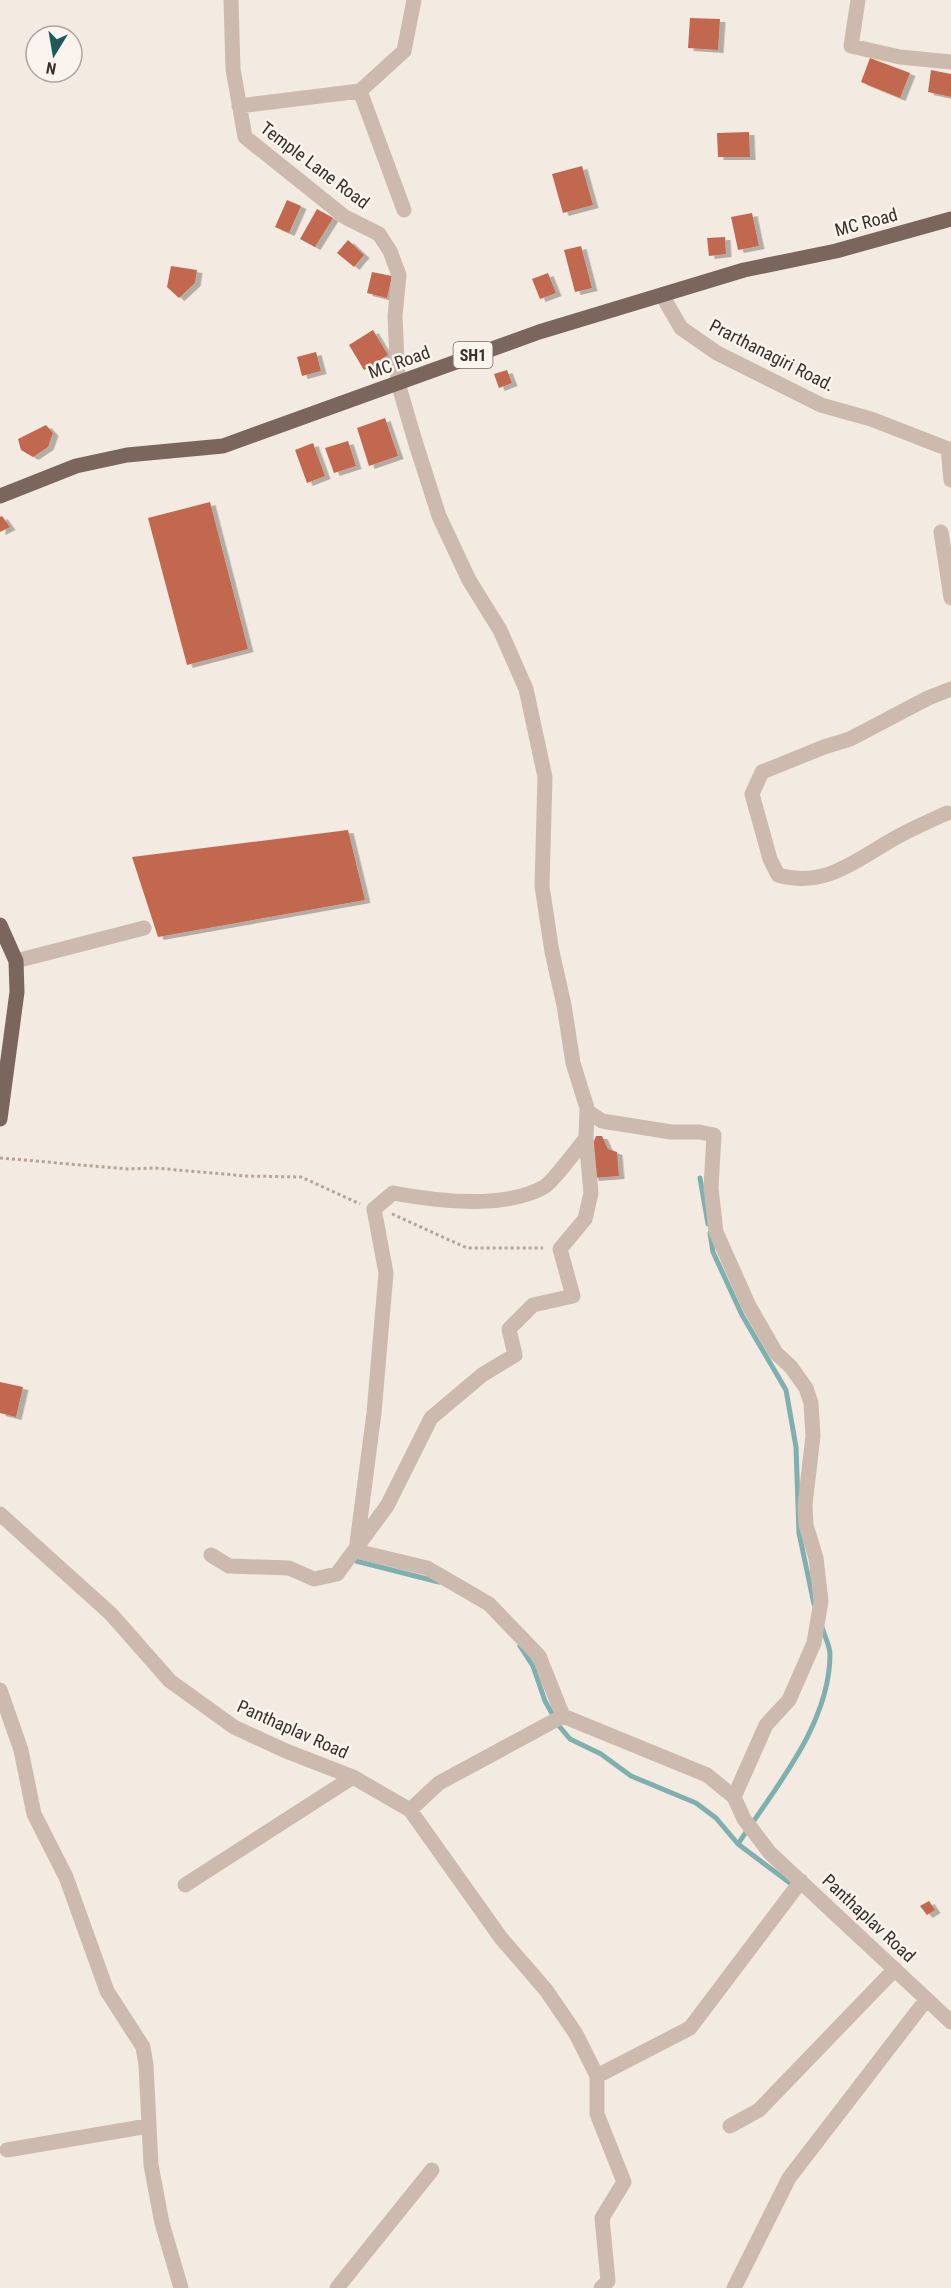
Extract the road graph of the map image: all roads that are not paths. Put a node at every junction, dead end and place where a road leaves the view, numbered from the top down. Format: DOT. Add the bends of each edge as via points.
graph roads {
  1 [pos="414,0"];
  2 [pos="858,0"];
  3 [pos="228,1"];
  4 [pos="951,62"];
  5 [pos="360,91"];
  6 [pos="239,106"];
  7 [pos="404,210"];
  8 [pos="951,219"];
  9 [pos="662,295"];
  10 [pos="398,383"];
  11 [pos="949,450"];
  12 [pos="951,480"];
  13 [pos="0,496"];
  14 [pos="941,532"];
  15 [pos="951,598"];
  16 [pos="951,689"];
  17 [pos="947,813"];
  18 [pos="0,925"];
  19 [pos="144,928"];
  20 [pos="16,961"];
  21 [pos="1,1102"];
  22 [pos="587,1111"];
  23 [pos="0,1119"];
  24 [pos="586,1138"];
  25 [pos="0,1514"];
  26 [pos="356,1551"];
  27 [pos="211,1555"];
  28 [pos="0,1690"];
  29 [pos="563,1716"];
  30 [pos="353,1777"];
  31 [pos="734,1797"];
  32 [pos="410,1810"];
  33 [pos="801,1881"];
  34 [pos="185,1885"];
  35 [pos="895,1969"];
  36 [pos="926,2000"];
  37 [pos="951,2022"];
  38 [pos="597,2076"];
  39 [pos="148,2126"];
  40 [pos="730,2126"];
  41 [pos="7,2150"];
  42 [pos="432,2170"];
  43 [pos="181,2288"];
  44 [pos="337,2288"];
  45 [pos="601,2288"];
  46 [pos="734,2288"];
  1 -- 5 [label="street" via="404,51"];
  2 -- 4 [label="street" via="851,46 900,57"];
  3 -- 6 [label="street, Temple Lane Road"];
  5 -- 6 [label="street"];
  5 -- 7 [label="street"];
  6 -- 10 [label="street, Temple Lane Road" via="245,137 345,217 379,234 390,251 399,275 395,316"];
  8 -- 9 [label="main road, MC Road / SH1" via="836,251 744,270"];
  9 -- 10 [label="main road, MC Road / SH1" via="539,332"];
  9 -- 11 [label="street, Prarthanagiri Road." via="681,328 717,352 821,405 871,419"];
  10 -- 13 [label="main road, MC Road / SH1" via="223,446 127,455 76,466"];
  10 -- 22 [label="street, Temple Lane Road" via="439,516 500,630 526,689 544,777 542,886 573,1063"];
  11 -- 12 [label="street"];
  14 -- 15 [label="street"];
  16 -- 17 [label="street" via="850,739 762,772 752,794 770,859 778,875 792,879 818,879"];
  18 -- 20 [label="main road"];
  19 -- 20 [label="street"];
  20 -- 21 [label="main road" via="17,992"];
  21 -- 23 [label="main road"];
  22 -- 24 [label="street, Temple Lane Road"];
  22 -- 31 [label="street" via="602,1121 714,1135 711,1188 716,1232 776,1353 806,1388 811,1403 813,1436 806,1525 816,1558 821,1601 814,1643 789,1700 766,1725"];
  24 -- 26 [label="street, Temple Lane Road" via="591,1193 585,1219 560,1249 573,1296 533,1305 509,1329 515,1356 482,1375 431,1418 387,1506"];
  24 -- 26 [label="street" via="545,1187 511,1198 473,1201 393,1193 374,1209 386,1274 374,1413"];
  25 -- 30 [label="street, Panthaplav Road" via="111,1614 170,1681 234,1727"];
  26 -- 27 [label="street" via="337,1574 314,1580 289,1568 228,1566"];
  26 -- 29 [label="street" via="427,1568 489,1604 539,1656"];
  28 -- 39 [label="street" via="21,1750 34,1814 66,1877 107,1992 143,2048"];
  29 -- 31 [label="street" via="707,1774"];
  29 -- 32 [label="street" via="439,1783"];
  30 -- 32 [label="street, Panthaplav Road"];
  30 -- 34 [label="street"];
  31 -- 33 [label="street, Panthaplav Road" via="744,1819 762,1842"];
  32 -- 38 [label="street" via="501,1938 546,1990 576,2034"];
  33 -- 35 [label="street, Panthaplav Road"];
  33 -- 38 [label="street" via="690,2028"];
  35 -- 36 [label="street, Panthaplav Road"];
  35 -- 40 [label="street" via="759,2110"];
  36 -- 37 [label="street, Panthaplav Road"];
  36 -- 46 [label="street" via="789,2178"];
  38 -- 45 [label="street" via="597,2114 624,2182 602,2218 608,2281"];
  39 -- 41 [label="street"];
  39 -- 43 [label="street" via="160,2211"];
  42 -- 44 [label="street"];
}
